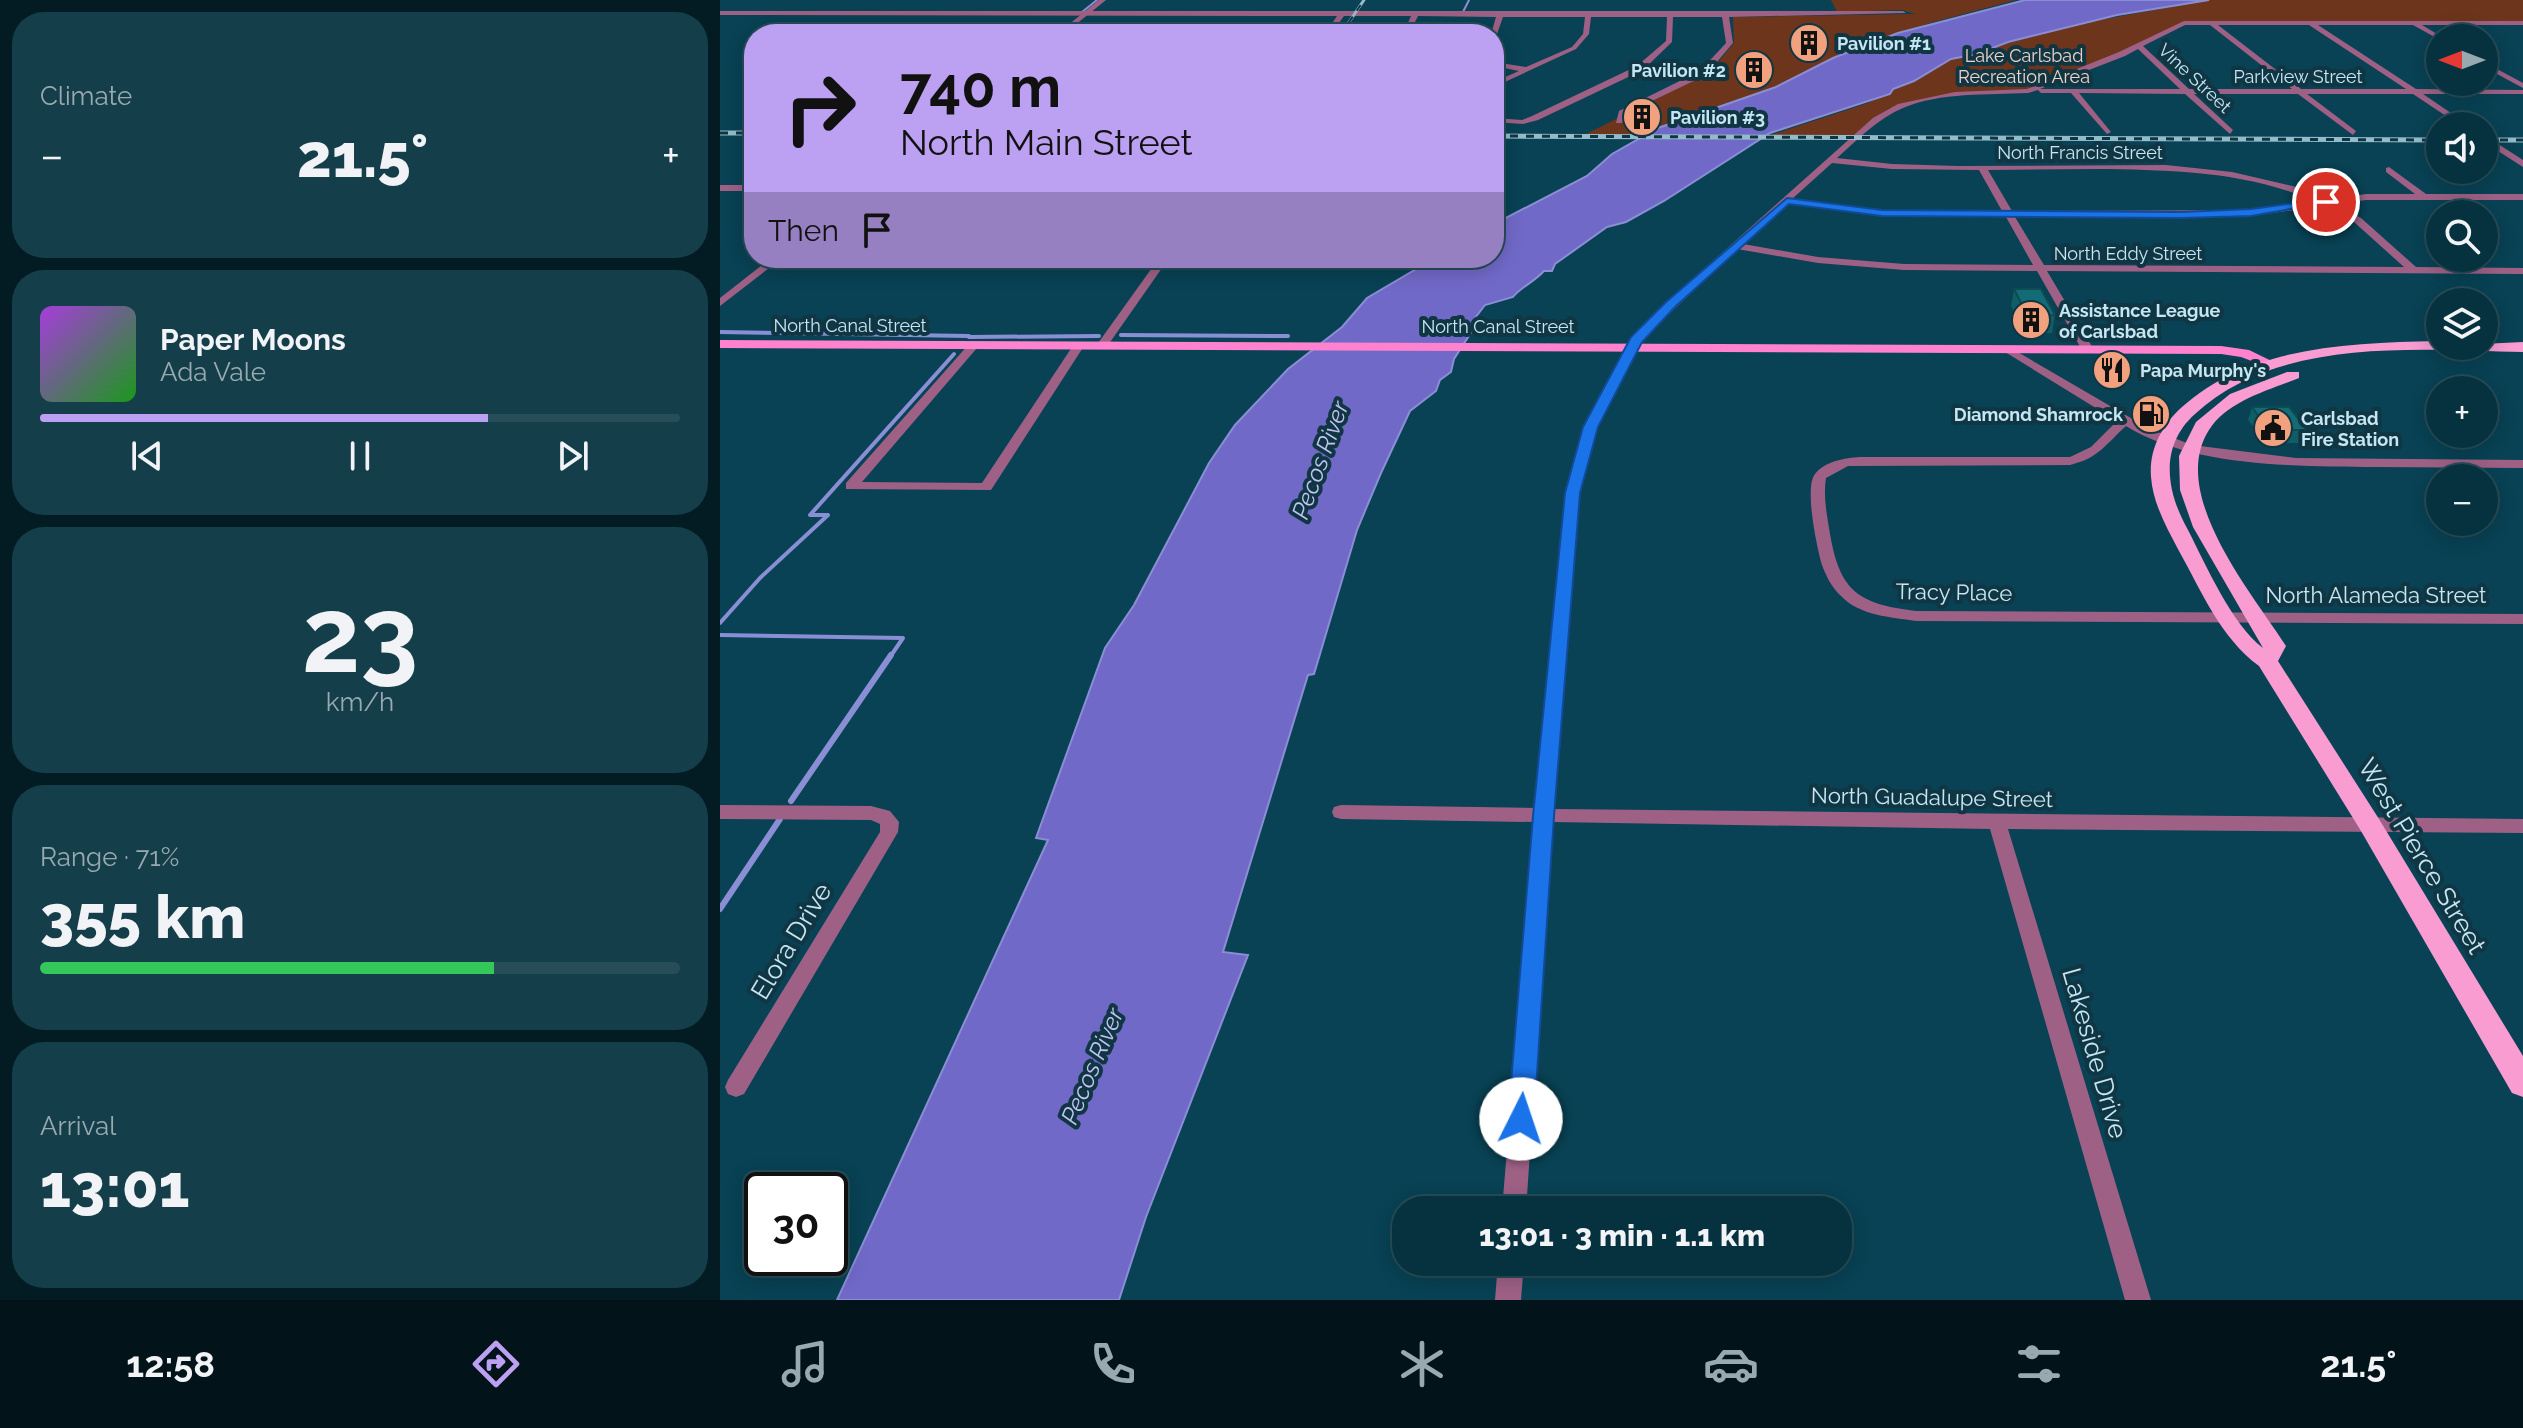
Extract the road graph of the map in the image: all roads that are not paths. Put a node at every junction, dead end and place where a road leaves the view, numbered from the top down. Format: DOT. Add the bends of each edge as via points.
graph roads {
  1 [pos="1103,0"];
  2 [pos="720,13"];
  3 [pos="1903,13"];
  4 [pos="1086,14"];
  5 [pos="1342,14"];
  6 [pos="1415,15"];
  7 [pos="1500,15"];
  8 [pos="1588,15"];
  9 [pos="1670,15"];
  10 [pos="1725,15"];
  11 [pos="2298,15"];
  12 [pos="2398,15"];
  13 [pos="2210,22"];
  14 [pos="2309,22"];
  15 [pos="2413,23"];
  16 [pos="1073,24"];
  17 [pos="1335,24"];
  18 [pos="1411,24"];
  19 [pos="1497,24"];
  20 [pos="2520,24"];
  21 [pos="2426,30"];
  22 [pos="2139,46"];
  23 [pos="1504,66"];
  24 [pos="1529,70"];
  25 [pos="2498,73"];
  26 [pos="1504,81"];
  27 [pos="2523,89"];
  28 [pos="2028,91"];
  29 [pos="2073,91"];
  30 [pos="2186,91"];
  31 [pos="2301,92"];
  32 [pos="2415,92"];
  33 [pos="2445,112"];
  34 [pos="1504,120"];
  35 [pos="1619,121"];
  36 [pos="2107,132"];
  37 [pos="2230,132"];
  38 [pos="2353,133"];
  39 [pos="2498,147"];
  40 [pos="1830,160"];
  41 [pos="2523,164"];
  42 [pos="1982,168"];
  43 [pos="2389,170"];
  44 [pos="720,188"];
  45 [pos="744,188"];
  46 [pos="2423,196"];
  47 [pos="2523,197"];
  48 [pos="1787,201"];
  49 [pos="2326,202"];
  50 [pos="2009,214"];
  51 [pos="1735,246"];
  52 [pos="764,268"];
  53 [pos="1157,268"];
  54 [pos="2041,268"];
  55 [pos="2413,270"];
  56 [pos="2523,271"];
  57 [pos="720,303"];
  58 [pos="720,344"];
  59 [pos="973,346"];
  60 [pos="1078,346"];
  61 [pos="1102,346"];
  62 [pos="2523,347"];
  63 [pos="1629,349"];
  64 [pos="2009,350"];
  65 [pos="2088,350"];
  66 [pos="2523,355"];
  67 [pos="2273,365"];
  68 [pos="2322,368"];
  69 [pos="2126,420"];
  70 [pos="2163,441"];
  71 [pos="2190,449"];
  72 [pos="2523,464"];
  73 [pos="2228,617"];
  74 [pos="2257,617"];
  75 [pos="2523,619"];
  76 [pos="2267,661"];
  77 [pos="720,812"];
  78 [pos="1341,812"];
  79 [pos="1544,816"];
  80 [pos="1997,822"];
  81 [pos="2370,825"];
  82 [pos="2523,826"];
  83 [pos="2523,1084"];
  84 [pos="736,1087"];
  85 [pos="1515,1196"];
  86 [pos="1510,1276"];
  87 [pos="1508,1300"];
  88 [pos="2138,1300"];
  1 -- 4 [label="street"];
  2 -- 4 [label="street"];
  3 -- 10 [label="street"];
  4 -- 5 [label="street"];
  4 -- 16 [label="street"];
  5 -- 6 [label="street"];
  5 -- 17 [label="street"];
  6 -- 7 [label="street"];
  6 -- 18 [label="street"];
  7 -- 8 [label="street"];
  7 -- 19 [label="street"];
  8 -- 9 [label="street"];
  8 -- 24 [label="street" via="1579,44"];
  9 -- 10 [label="street"];
  9 -- 34 [label="street" via="1669,42 1639,69 1529,121"];
  10 -- 35 [label="street" via="1730,43 1707,70 1622,113"];
  11 -- 14 [label="street"];
  12 -- 15 [label="street"];
  13 -- 14 [label="street"];
  13 -- 22 [label="street" via="2175,25"];
  13 -- 31 [label="street"];
  14 -- 15 [label="street"];
  14 -- 32 [label="street"];
  15 -- 20 [label="street"];
  15 -- 21 [label="street"];
  22 -- 28 [label="street"];
  22 -- 30 [label="street, Vine Street"];
  23 -- 24 [label="street"];
  24 -- 26 [label="street"];
  25 -- 27 [label="street"];
  27 -- 32 [label="street, Parkview Street"];
  28 -- 29 [label="street, Parkview Street"];
  28 -- 40 [label="street, Parkview Street" via="1955,94 1901,106"];
  29 -- 30 [label="street, Parkview Street"];
  29 -- 36 [label="street"];
  30 -- 31 [label="street, Parkview Street"];
  30 -- 37 [label="street, Vine Street"];
  31 -- 32 [label="street, Parkview Street"];
  31 -- 38 [label="street"];
  32 -- 33 [label="street"];
  39 -- 41 [label="street"];
  40 -- 42 [label="street, North Francis Street" via="1883,167"];
  40 -- 48 [label="street, Parkview Street"];
  42 -- 49 [label="street, North Francis Street" via="2190,170 2266,182"];
  42 -- 50 [label="street"];
  43 -- 46 [label="street"];
  44 -- 45 [label="street"];
  46 -- 47 [label="street"];
  46 -- 49 [label="street"];
  48 -- 50 [label="street" via="1882,213"];
  48 -- 51 [label="street, Parkview Street"];
  49 -- 50 [label="street" via="2222,214"];
  49 -- 55 [label="street" via="2355,219"];
  50 -- 54 [label="street"];
  51 -- 54 [label="street, North Eddy Street" via="1860,264"];
  51 -- 63 [label="street, Parkview Street"];
  52 -- 57 [label="street"];
  53 -- 61 [label="street"];
  54 -- 55 [label="street, North Eddy Street"];
  54 -- 65 [label="street"];
  55 -- 56 [label="street, North Eddy Street"];
  58 -- 59 [label="main road, North Canal Street"];
  59 -- 60 [label="main road, North Canal Street"];
  59 -- 60 [label="street" via="851,486 986,487"];
  60 -- 61 [label="main road, North Canal Street"];
  61 -- 63 [label="main road, North Canal Street"];
  62 -- 67 [label="highway" via="2374,348"];
  63 -- 64 [label="main road, North Canal Street"];
  63 -- 79 [label="street, Parkview Street" via="1591,427 1573,493"];
  64 -- 65 [label="main road, North Canal Street"];
  64 -- 69 [label="street"];
  65 -- 67 [label="main road, North Canal Street" via="2233,351"];
  66 -- 68 [label="highway" via="2430,355"];
  67 -- 68 [label="highway"];
  67 -- 70 [label="highway" via="2205,393"];
  68 -- 71 [label="highway" via="2239,395 2208,417"];
  69 -- 70 [label="street"];
  69 -- 73 [label="street, Tracy Place" via="2101,448 2070,461 1860,461 1826,470 1817,493 1838,588 1862,606 1891,614"];
  70 -- 71 [label="street"];
  70 -- 73 [label="highway, West Pierce Street" via="2159,470 2166,506"];
  71 -- 72 [label="street" via="2296,462"];
  71 -- 74 [label="highway, West Pierce Street" via="2185,473 2192,507"];
  73 -- 74 [label="street, North Alameda Street"];
  73 -- 76 [label="highway, West Pierce Street" via="2246,646"];
  74 -- 75 [label="street, North Alameda Street"];
  74 -- 76 [label="highway, West Pierce Street" via="2275,646"];
  76 -- 81 [label="highway, West Pierce Street"];
  77 -- 84 [label="street, Elora Drive" via="871,813 890,822 889,832"];
  78 -- 79 [label="street, North Guadalupe Street"];
  79 -- 80 [label="street, North Guadalupe Street"];
  79 -- 85 [label="street, Parkview Street"];
  80 -- 81 [label="street, North Guadalupe Street"];
  80 -- 88 [label="street, Lakeside Drive"];
  81 -- 82 [label="street, North Guadalupe Street"];
  81 -- 83 [label="highway, West Pierce Street"];
  86 -- 87 [label="street"];
}
